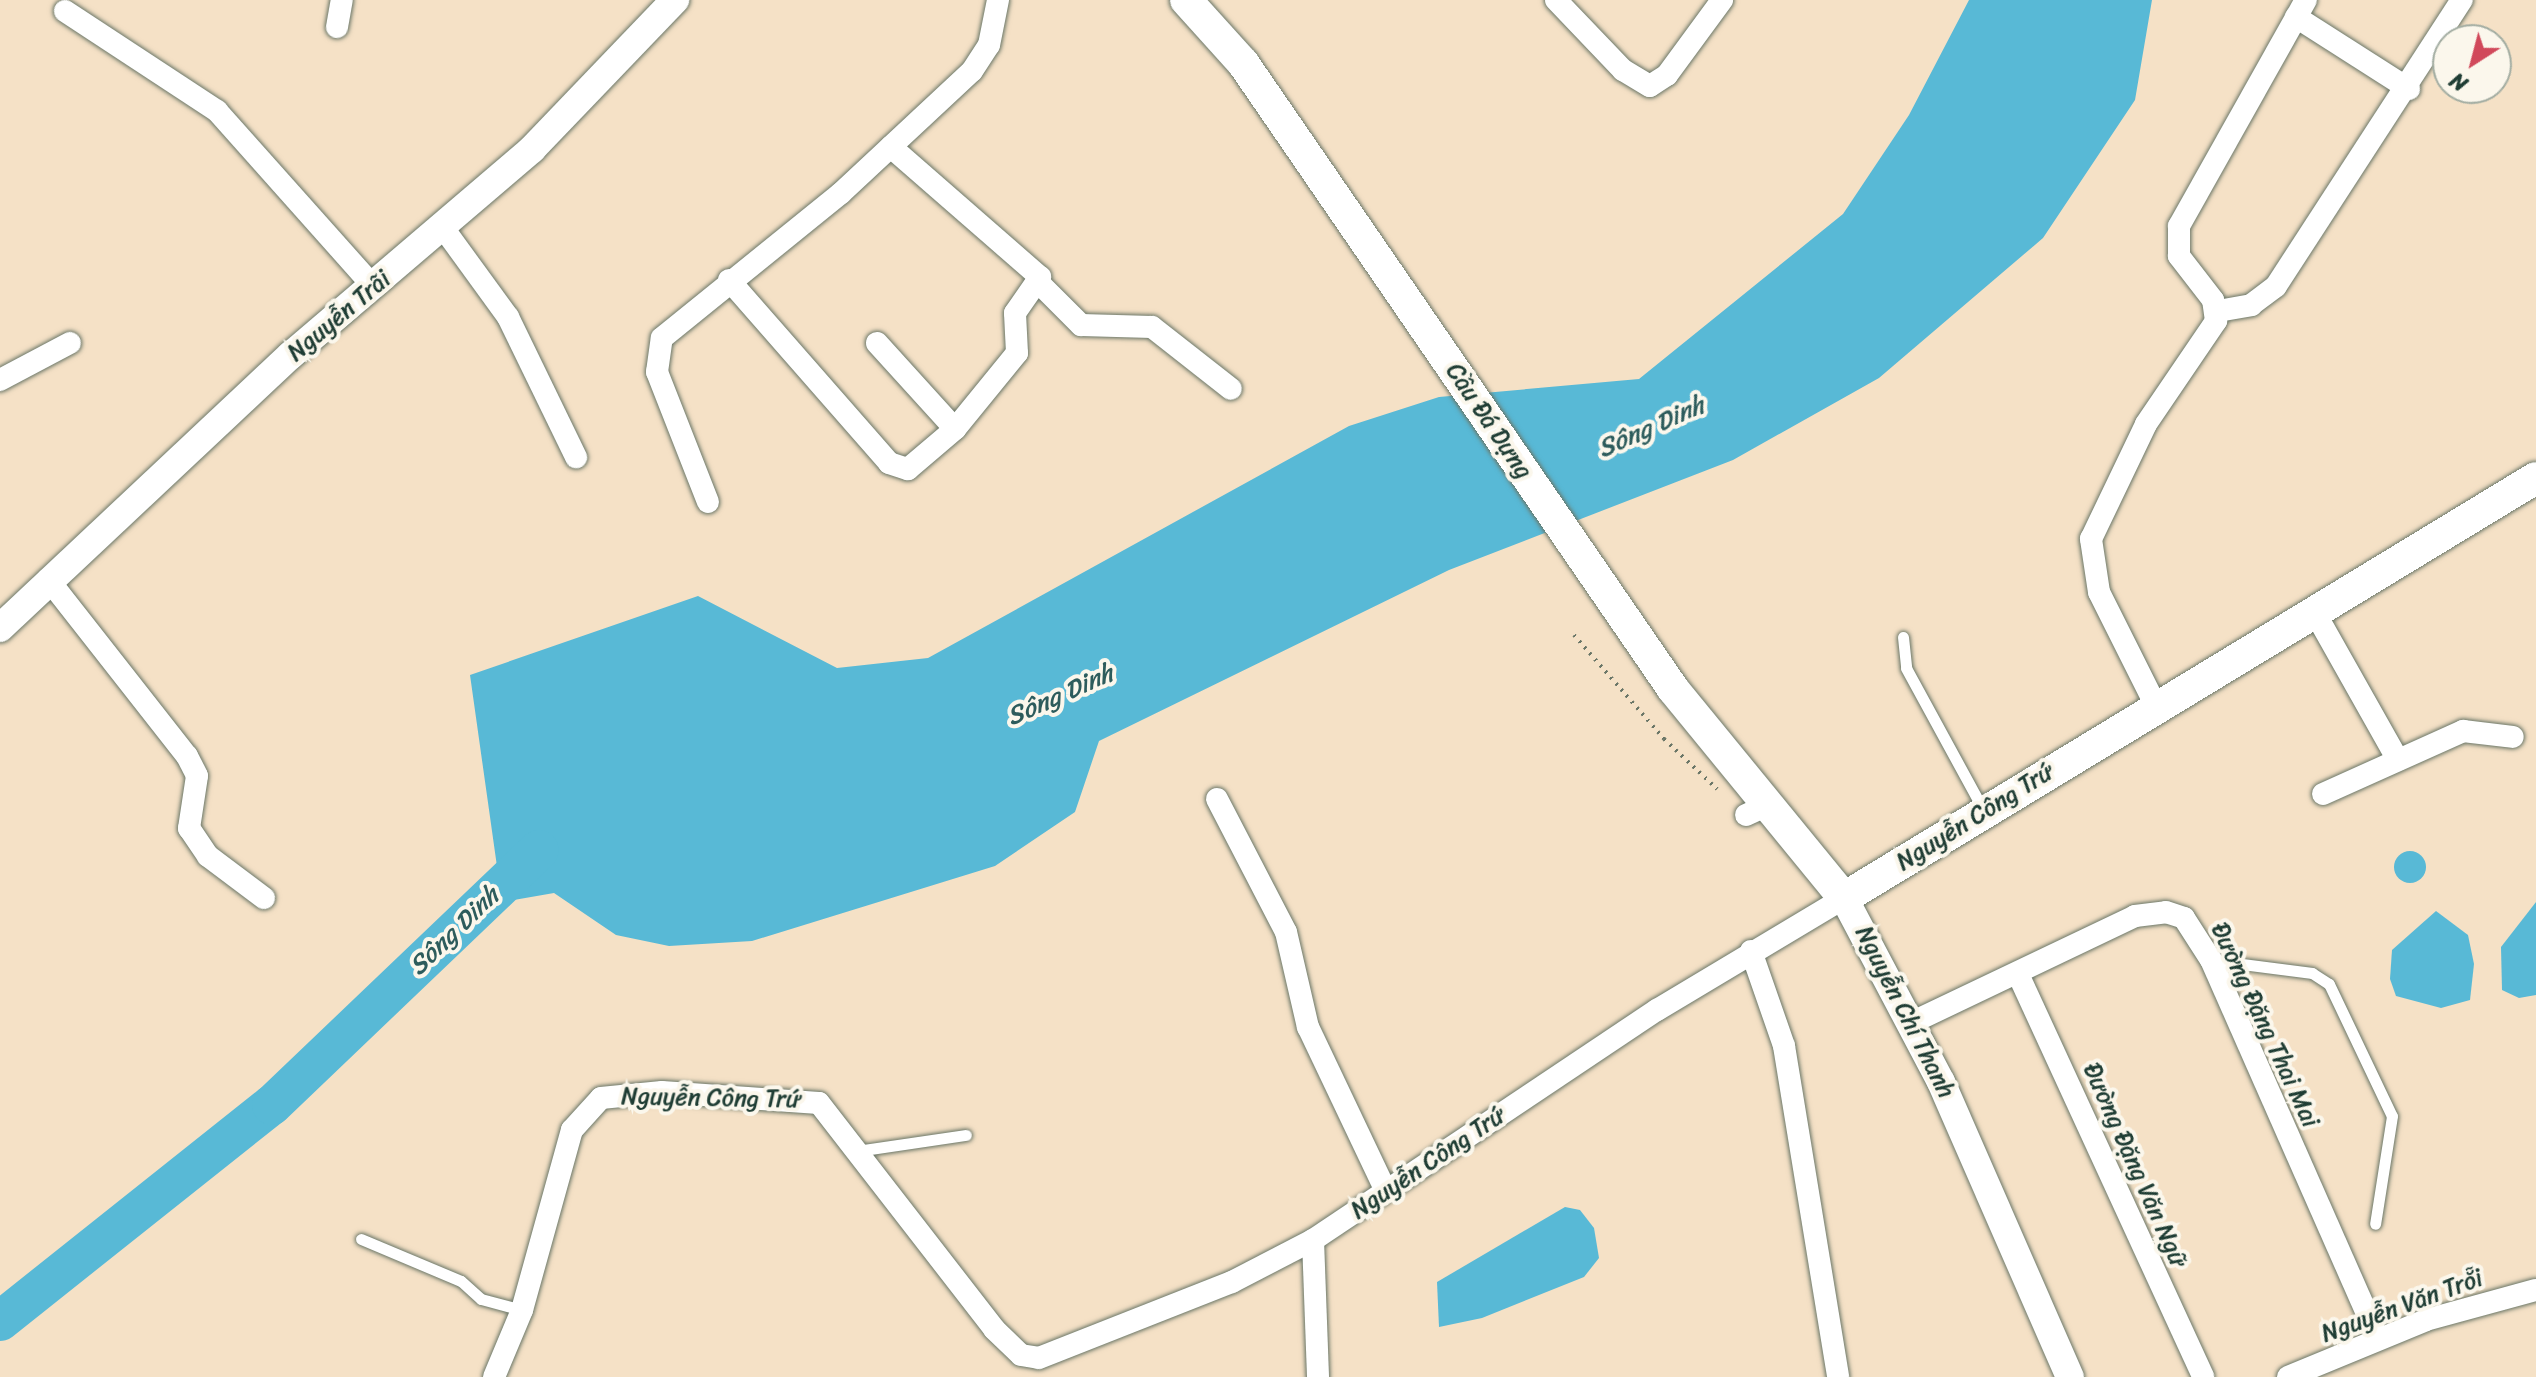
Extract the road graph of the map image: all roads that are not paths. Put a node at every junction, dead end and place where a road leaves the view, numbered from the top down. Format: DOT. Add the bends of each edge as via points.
graph roads {
  1 [pos="342,0"];
  2 [pos="675,0"];
  3 [pos="998,0"];
  4 [pos="1186,0"];
  5 [pos="1722,0"];
  6 [pos="2462,0"];
  7 [pos="1562,1"];
  8 [pos="2301,8"];
  9 [pos="65,11"];
  10 [pos="337,27"];
  11 [pos="2409,89"];
  12 [pos="891,147"];
  13 [pos="444,229"];
  14 [pos="729,280"];
  15 [pos="1038,282"];
  16 [pos="373,286"];
  17 [pos="2218,311"];
  18 [pos="70,343"];
  19 [pos="877,343"];
  20 [pos="0,380"];
  21 [pos="1231,389"];
  22 [pos="955,429"];
  23 [pos="576,457"];
  24 [pos="2535,481"];
  25 [pos="708,502"];
  26 [pos="48,579"];
  27 [pos="2314,611"];
  28 [pos="0,628"];
  29 [pos="1903,637"];
  30 [pos="1673,689"];
  31 [pos="2155,704"];
  32 [pos="2513,737"];
  33 [pos="2398,760"];
  34 [pos="2323,794"];
  35 [pos="1217,799"];
  36 [pos="1984,812"];
  37 [pos="264,898"];
  38 [pos="1844,898"];
  39 [pos="1751,951"];
  40 [pos="2211,960"];
  41 [pos="2018,974"];
  42 [pos="1913,1022"];
  43 [pos="966,1135"];
  44 [pos="856,1151"];
  45 [pos="1385,1189"];
  46 [pos="2375,1224"];
  47 [pos="361,1239"];
  48 [pos="1313,1240"];
  49 [pos="2536,1290"];
  50 [pos="522,1310"];
  51 [pos="2378,1339"];
  52 [pos="494,1377"];
  53 [pos="1318,1377"];
  54 [pos="1838,1377"];
  55 [pos="2070,1377"];
  56 [pos="2203,1377"];
  57 [pos="2288,1377"];
  1 -- 10 [label="street"];
  2 -- 13 [label="street, Nguyễn Trãi" via="574,109"];
  3 -- 12 [label="street" via="982,59"];
  4 -- 30 [label="main road, Cầu Đá Dựng" via="1243,63"];
  5 -- 7 [label="street" via="1667,75 1650,86 1623,70"];
  6 -- 11 [label="street"];
  8 -- 11 [label="street"];
  8 -- 17 [label="street" via="2179,226 2179,256"];
  9 -- 16 [label="street" via="217,111"];
  11 -- 17 [label="street" via="2276,286 2251,305"];
  12 -- 14 [label="street"];
  12 -- 15 [label="street" via="1035,265"];
  13 -- 16 [label="street, Nguyễn Trãi"];
  13 -- 23 [label="street" via="508,317"];
  14 -- 22 [label="street" via="896,469 908,469"];
  14 -- 25 [label="street" via="671,328 655,356"];
  15 -- 21 [label="street" via="1081,325 1152,327"];
  15 -- 22 [label="street" via="1015,313 1017,353"];
  16 -- 26 [label="street, Nguyễn Trãi"];
  17 -- 31 [label="street" via="2146,424 2091,539 2099,592"];
  18 -- 20 [label="street"];
  19 -- 22 [label="street"];
  24 -- 27 [label="main road, Nguyễn Công Trứ"];
  26 -- 28 [label="street, Nguyễn Trãi"];
  26 -- 37 [label="street" via="187,756 197,776 189,828 202,847"];
  27 -- 31 [label="main road, Nguyễn Công Trứ"];
  27 -- 33 [label="street"];
  29 -- 36 [label="lane" via="1906,668"];
  30 -- 38 [label="main road, Nguyễn Chí Thanh" via="1754,811"];
  31 -- 36 [label="main road, Nguyễn Công Trứ"];
  32 -- 33 [label="street" via="2473,728"];
  33 -- 34 [label="street"];
  35 -- 45 [label="street" via="1286,932 1308,1027"];
  36 -- 38 [label="main road, Nguyễn Công Trứ"];
  38 -- 39 [label="street, Nguyễn Công Trứ"];
  38 -- 42 [label="street, Nguyễn Chí Thanh"];
  39 -- 45 [label="street, Nguyễn Công Trứ"];
  39 -- 54 [label="street" via="1784,1046"];
  40 -- 41 [label="street, Đường Đặng Thai Mai" via="2184,918 2153,912"];
  40 -- 46 [label="lane" via="2312,973 2329,984 2392,1116"];
  40 -- 51 [label="street, Đường Đặng Thai Mai"];
  41 -- 42 [label="street, Đường Đặng Thai Mai"];
  41 -- 56 [label="street, Đường Đặng Văn Ngữ"];
  42 -- 55 [label="street, Nguyễn Chí Thanh"];
  43 -- 44 [label="lane"];
  44 -- 48 [label="street, Nguyễn Công Trứ" via="994,1329 1030,1358 1086,1343"];
  44 -- 50 [label="street, Nguyễn Công Trứ" via="807,1098 601,1098 572,1130"];
  45 -- 48 [label="street, Nguyễn Công Trứ"];
  47 -- 50 [label="lane" via="461,1281 481,1299"];
  48 -- 53 [label="street"];
  49 -- 51 [label="street, Nguyễn Văn Trỗi"];
  50 -- 52 [label="street, Nguyễn Công Trứ"];
  51 -- 57 [label="street, Nguyễn Văn Trỗi"];
}
